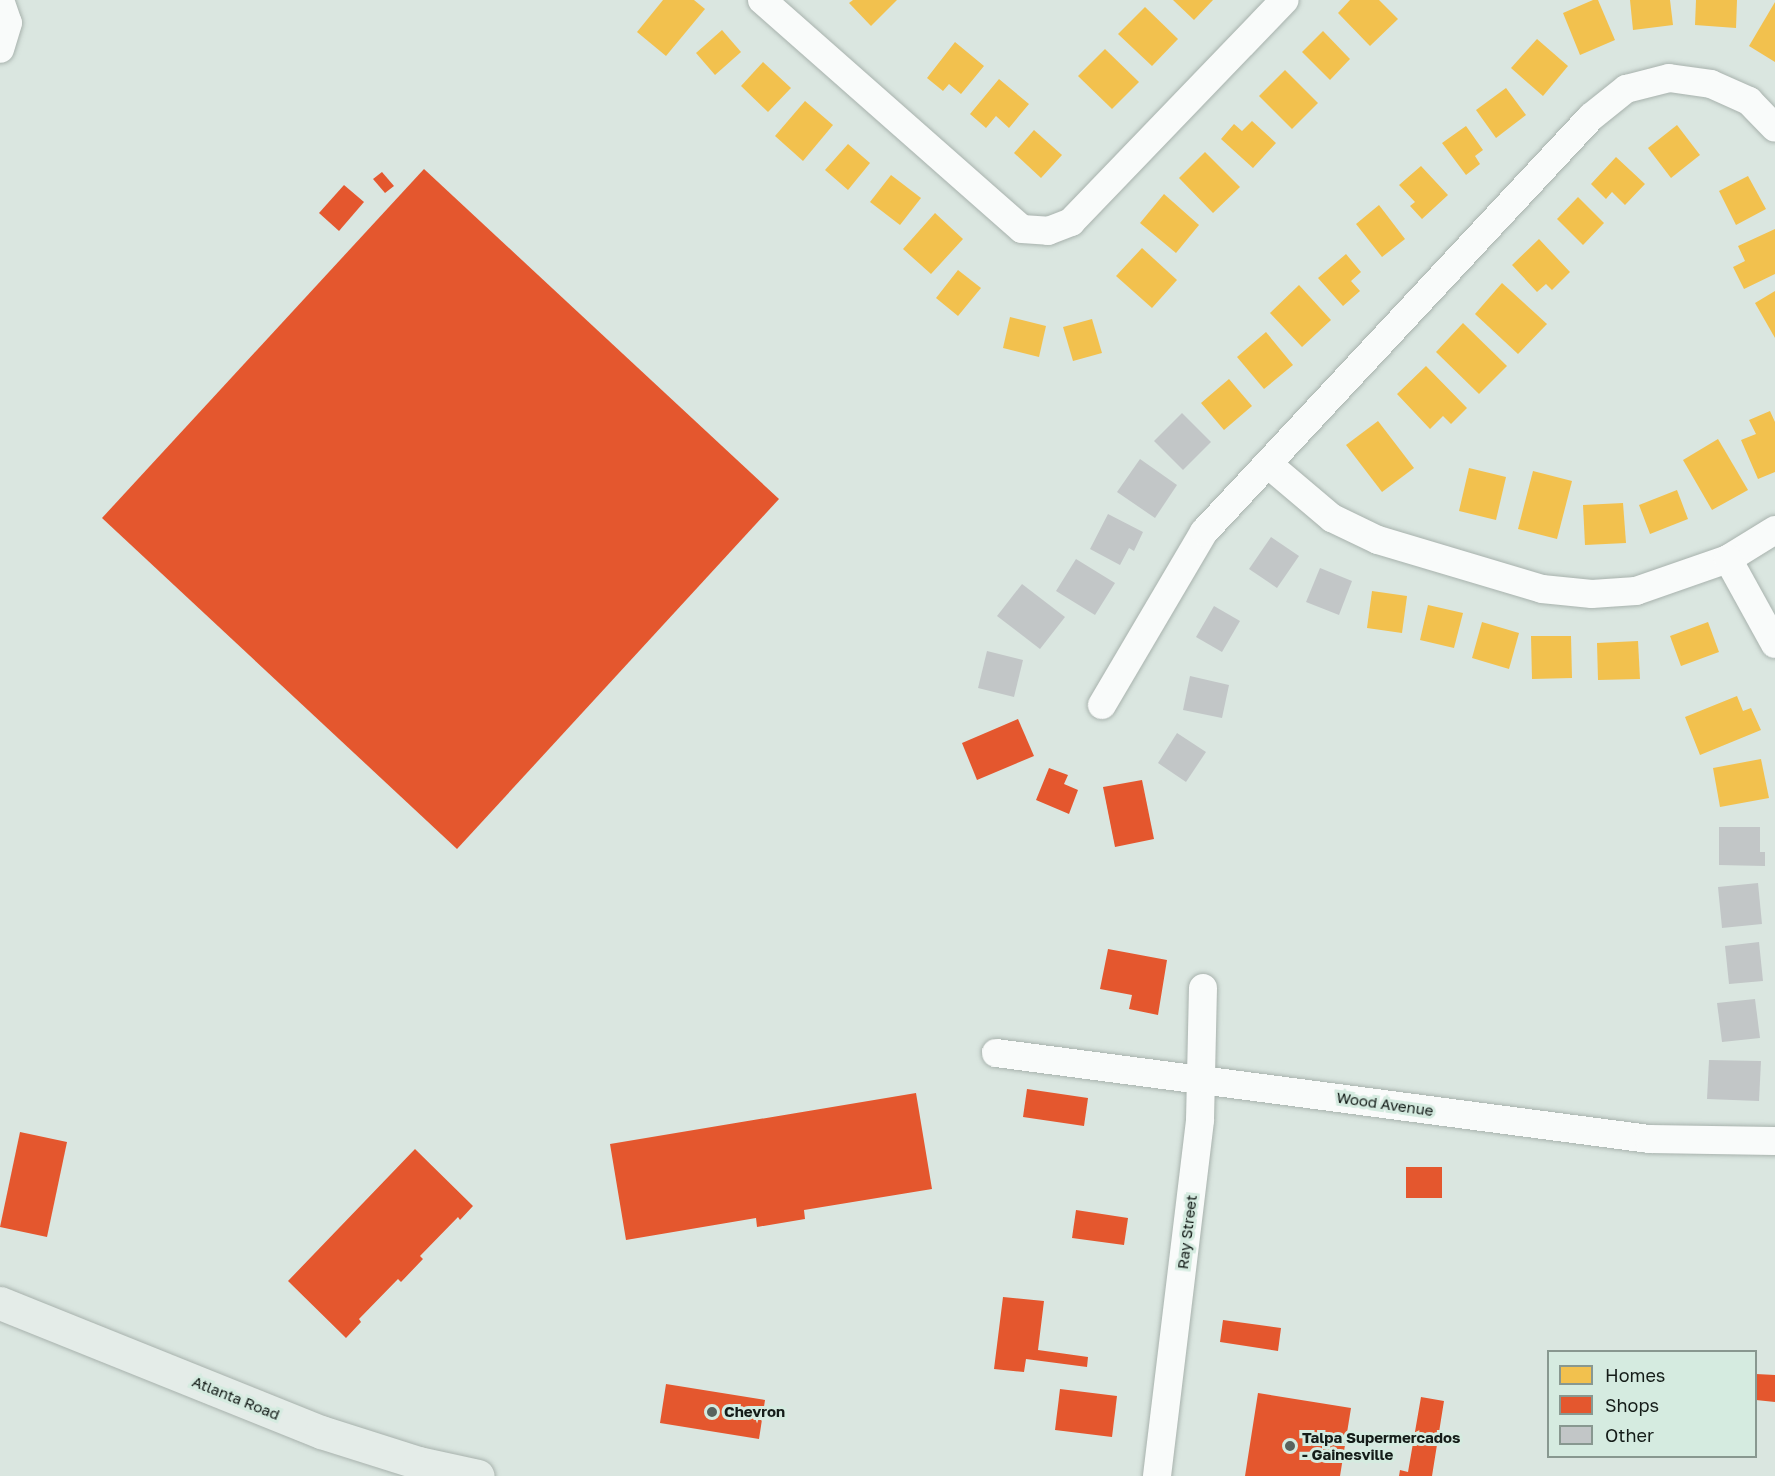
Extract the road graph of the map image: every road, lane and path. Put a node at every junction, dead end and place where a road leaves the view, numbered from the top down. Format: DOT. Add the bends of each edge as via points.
graph roads {
  1 [pos="0,0"];
  2 [pos="1285,0"];
  3 [pos="776,4"];
  4 [pos="0,50"];
  5 [pos="1775,128"];
  6 [pos="1268,464"];
  7 [pos="1775,530"];
  8 [pos="1728,559"];
  9 [pos="1775,644"];
  10 [pos="1102,705"];
  11 [pos="1203,988"];
  12 [pos="996,1053"];
  13 [pos="1202,1079"];
  14 [pos="1775,1141"];
  15 [pos="0,1304"];
  16 [pos="478,1476"];
  17 [pos="1157,1476"];
  1 -- 4 [label="street" via="8,23"];
  2 -- 3 [label="street" via="1071,222 1048,231 1022,229"];
  5 -- 6 [label="street" via="1749,101 1711,84 1669,78 1626,89 1591,117"];
  6 -- 8 [label="street" via="1332,518 1378,540 1542,589 1592,594 1636,591"];
  6 -- 10 [label="street" via="1204,532"];
  7 -- 8 [label="street"];
  8 -- 9 [label="street"];
  11 -- 13 [label="street, Ray Street"];
  12 -- 13 [label="street, Wood Avenue"];
  13 -- 14 [label="street, Wood Avenue" via="1649,1139"];
  13 -- 17 [label="street, Ray Street"];
  15 -- 16 [label="main road, Atlanta Road" via="321,1432 419,1463"];
}
